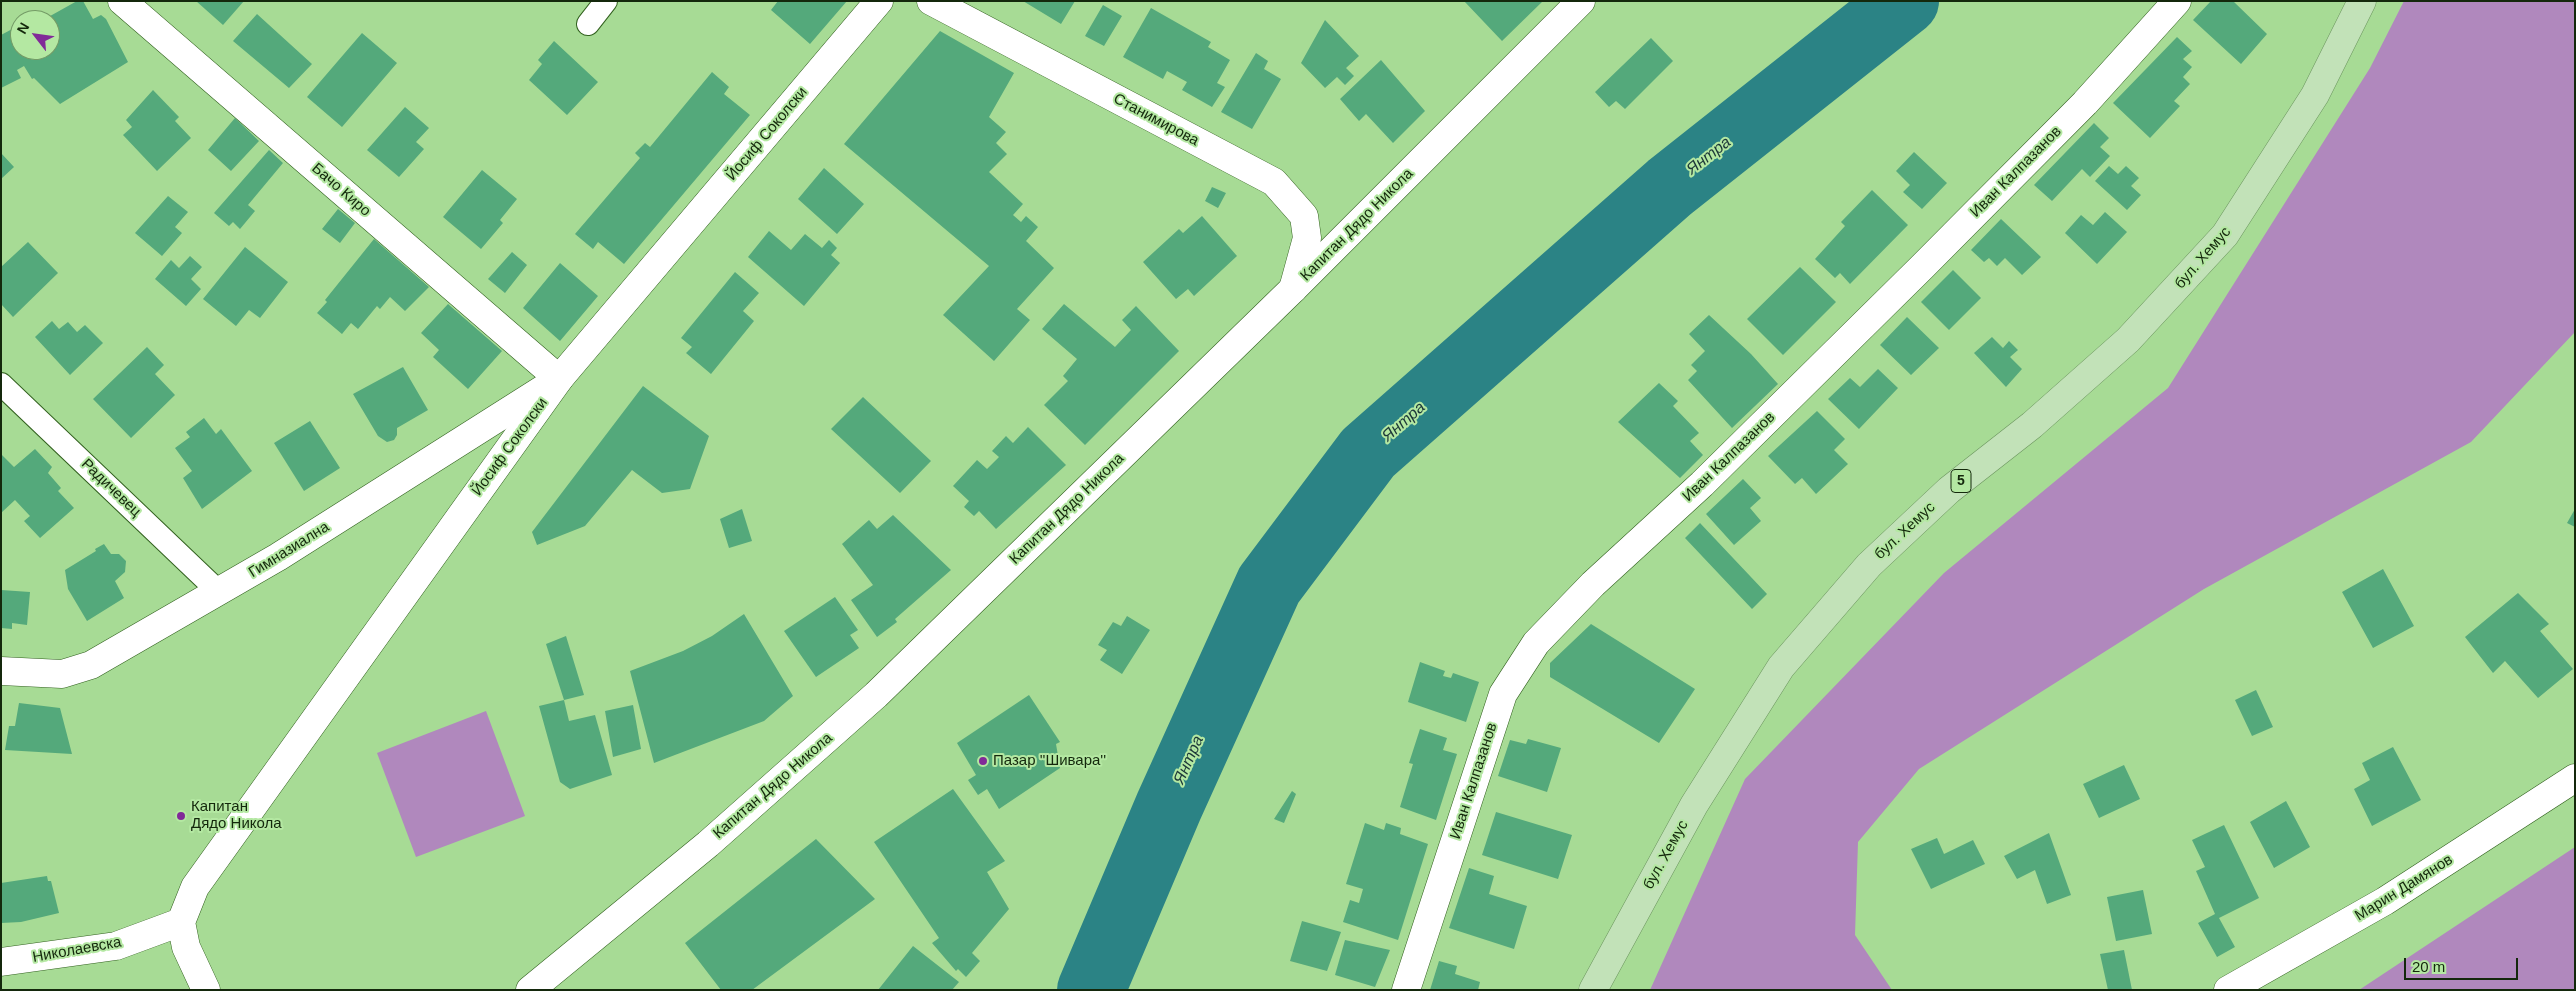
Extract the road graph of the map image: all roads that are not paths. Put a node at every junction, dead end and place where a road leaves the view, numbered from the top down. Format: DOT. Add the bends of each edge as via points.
graph roads {
  1 [pos="122,1"];
  2 [pos="606,1"];
  3 [pos="879,1"];
  4 [pos="931,1"];
  5 [pos="1581,1"];
  6 [pos="2177,1"];
  7 [pos="2362,1"];
  8 [pos="588,24"];
  9 [pos="1293,289"];
  10 [pos="559,379"];
  11 [pos="1,384"];
  12 [pos="220,592"];
  13 [pos="1,671"];
  14 [pos="2575,778"];
  15 [pos="180,922"];
  16 [pos="1,962"];
  17 [pos="206,990"];
  18 [pos="530,990"];
  19 [pos="1406,990"];
  20 [pos="1593,990"];
  21 [pos="2228,990"];
  1 -- 10 [label="street, Бачо Киро"];
  2 -- 8 [label="lane"];
  3 -- 10 [label="street, Йосиф Соколски"];
  4 -- 9 [label="street, Станимирова" via="1274,182 1304,216 1307,238"];
  5 -- 9 [label="street, Капитан Дядо Никола"];
  6 -- 19 [label="street, Иван Калпазанов" via="2085,103 1924,266 1702,484 1593,584 1536,643 1503,694"];
  7 -- 20 [label="main road, бул. Хемус / 5" via="2315,95 2225,235 2128,340 2032,425 1949,490 1869,565 1780,667 1694,804"];
  9 -- 18 [label="street, Капитан Дядо Никола" via="876,695 708,844"];
  10 -- 12 [label="street, Гимназиална"];
  10 -- 15 [label="street, Йосиф Соколски" via="195,887"];
  11 -- 12 [label="lane, Радичевец"];
  12 -- 13 [label="street, Гимназиална" via="91,665 62,674"];
  14 -- 21 [label="street, Марин Дамянов" via="2385,901"];
  15 -- 16 [label="street, Николаевска" via="116,946"];
  15 -- 17 [label="street" via="186,947"];
}
